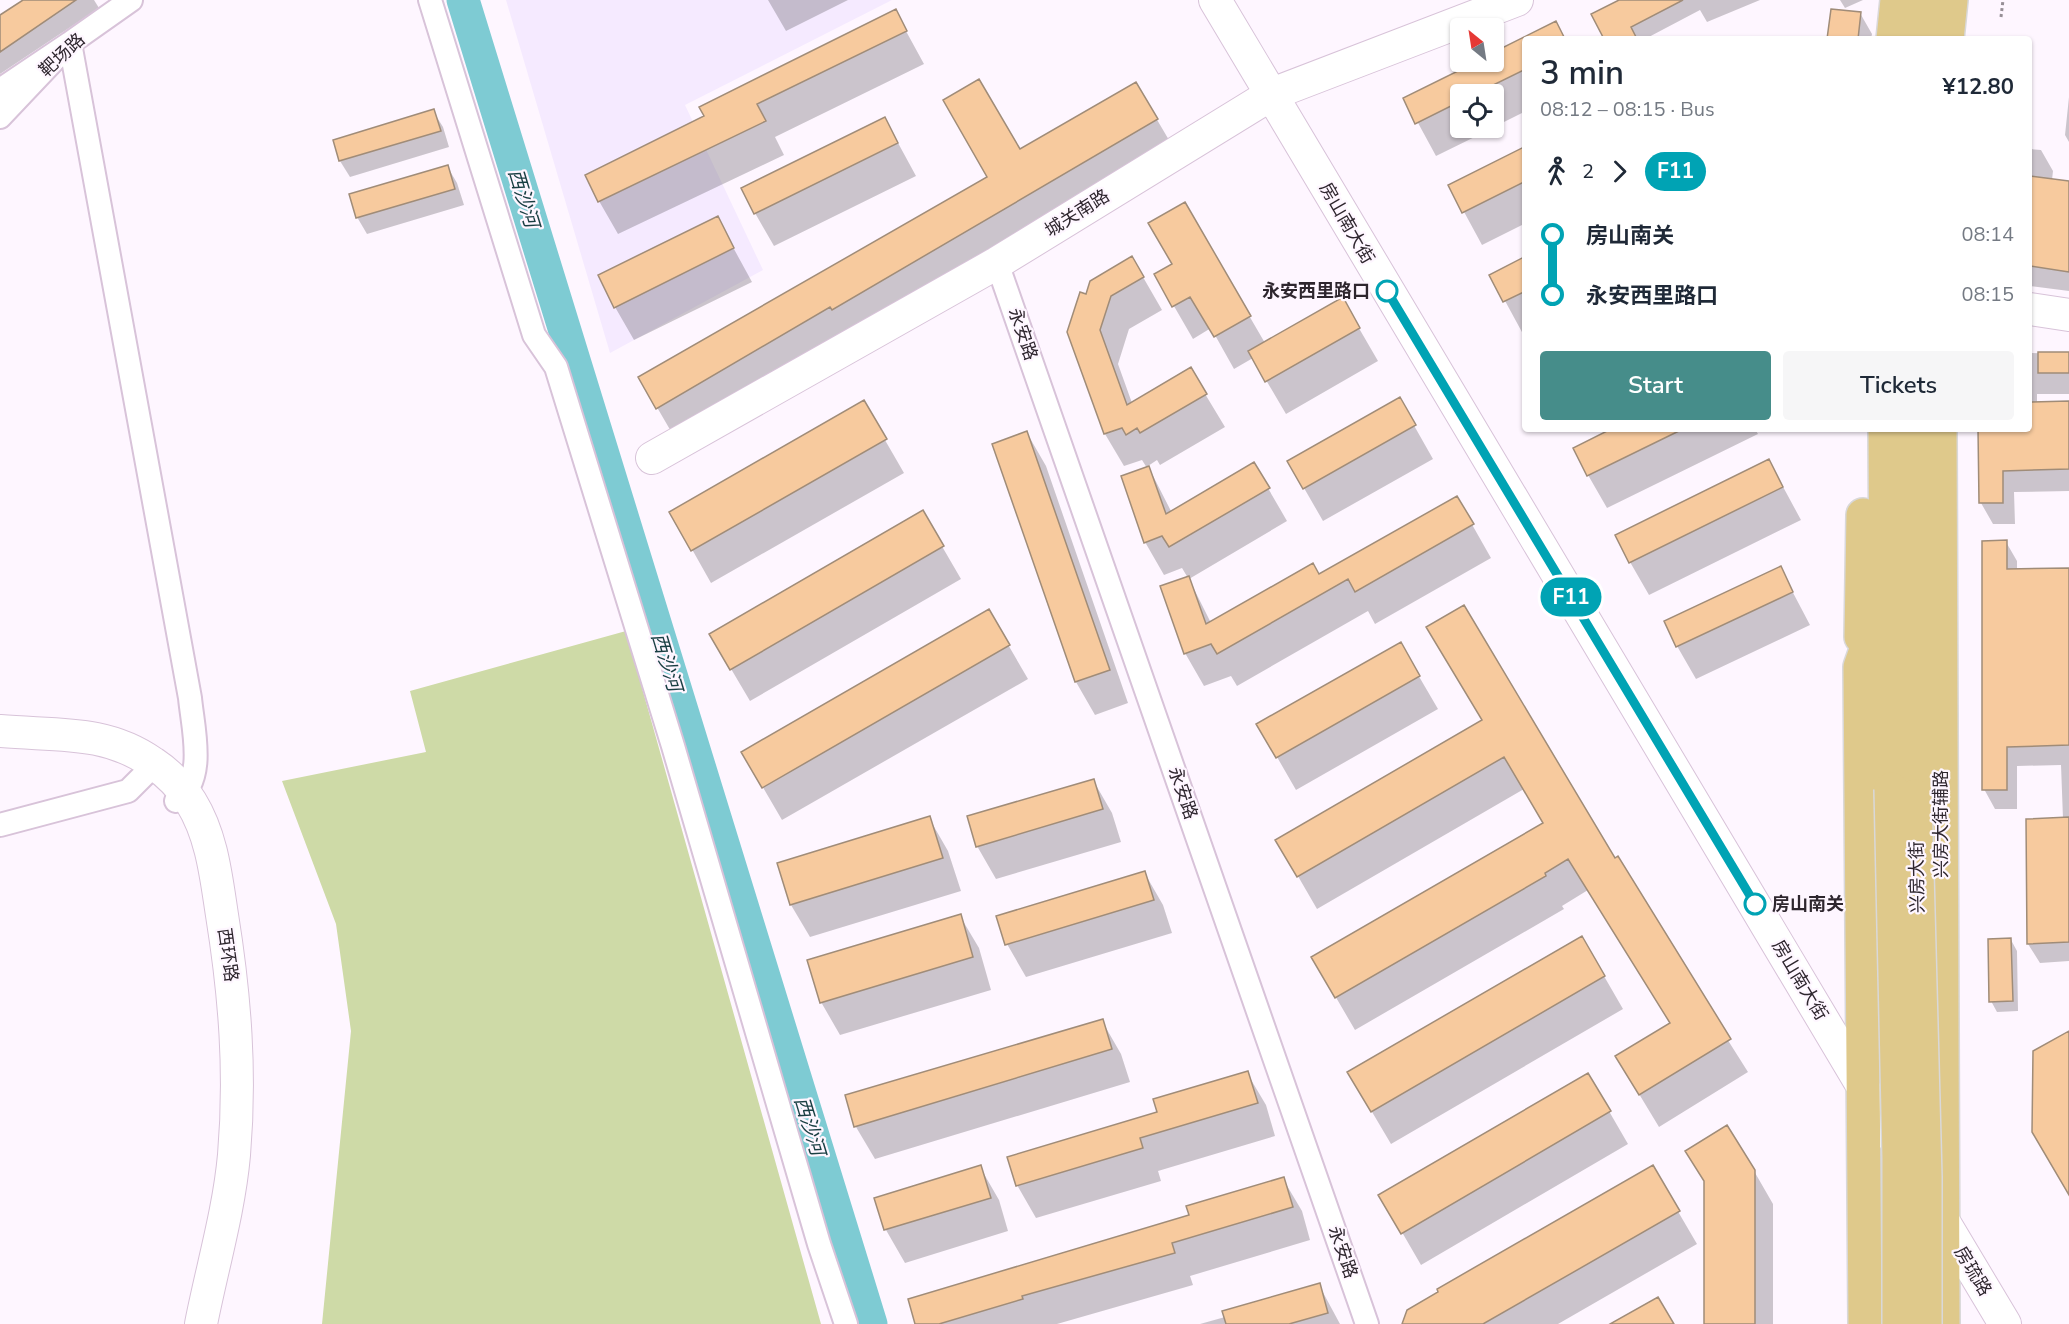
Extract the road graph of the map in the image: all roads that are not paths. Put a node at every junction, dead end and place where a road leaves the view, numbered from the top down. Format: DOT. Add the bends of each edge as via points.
graph roads {
  1 [pos="131,0"];
  2 [pos="430,0"];
  3 [pos="1215,0"];
  4 [pos="1518,0"];
  5 [pos="1898,0"];
  6 [pos="1925,0"];
  7 [pos="1951,0"];
  8 [pos="1974,0"];
  9 [pos="1893,36"];
  10 [pos="1921,36"];
  11 [pos="1947,36"];
  12 [pos="1970,36"];
  13 [pos="70,43"];
  14 [pos="0,90"];
  15 [pos="1272,94"];
  16 [pos="0,117"];
  17 [pos="997,263"];
  18 [pos="2032,309"];
  19 [pos="2069,315"];
  20 [pos="1865,432"];
  21 [pos="1885,432"];
  22 [pos="1911,432"];
  23 [pos="1940,432"];
  24 [pos="652,458"];
  25 [pos="1886,593"];
  26 [pos="1860,667"];
  27 [pos="0,731"];
  28 [pos="0,743"];
  29 [pos="146,773"];
  30 [pos="1903,792"];
  31 [pos="180,798"];
  32 [pos="0,825"];
  33 [pos="1863,1087"];
  34 [pos="1942,1218"];
  35 [pos="188,1324"];
  36 [pos="201,1324"];
  37 [pos="846,1324"];
  38 [pos="1367,1324"];
  39 [pos="1865,1324"];
  40 [pos="1899,1324"];
  41 [pos="1924,1324"];
  42 [pos="1943,1324"];
  43 [pos="2005,1324"];
  1 -- 13 [label="street, 靶场路"];
  2 -- 37 [label="street" via="534,335 556,367"];
  3 -- 15 [label="main road, 房山南大街"];
  4 -- 15 [label="main road, 城关南路"];
  5 -- 9 [label="main road"];
  6 -- 10 [label="main road"];
  7 -- 11 [label="main road"];
  8 -- 12 [label="main road"];
  13 -- 14 [label="street"];
  13 -- 16 [label="street, 靶场路"];
  13 -- 31 [label="street" via="190,698 197,759"];
  15 -- 17 [label="main road, 城关南路"];
  15 -- 33 [label="main road, 房山南大街"];
  17 -- 24 [label="main road, 城关南路"];
  17 -- 38 [label="street, 永安路"];
  18 -- 19 [label="main road"];
  20 -- 26 [label="main road, 兴房大街"];
  21 -- 25 [label="main road, 兴房大街"];
  22 -- 30 [label="main road, 兴房大街"];
  23 -- 34 [label="main road, 兴房大街辅路"];
  25 -- 26 [label="main road, 兴房大街"];
  25 -- 30 [label="main road, 兴房大街"];
  26 -- 33 [label="main road, 兴房大街"];
  27 -- 31 [label="main road, 西环路" via="104,739 153,763 170,776"];
  28 -- 29 [label="main road, 西环路" via="101,752"];
  29 -- 31 [label="main road, 西环路"];
  29 -- 32 [label="street" via="128,791"];
  30 -- 40 [label="main road, 兴房大街, bridge"];
  30 -- 41 [label="main road, 兴房大街, bridge" via="1925,1177"];
  31 -- 35 [label="main road, 西环路" via="203,874 225,1040 222,1150"];
  31 -- 36 [label="main road, 西环路" via="202,825 214,864 231,973 239,1065 234,1156"];
  33 -- 34 [label="main road, 房山南大街"];
  33 -- 39 [label="main road, 兴房大街"];
  34 -- 42 [label="main road"];
  34 -- 43 [label="main road, 房琉路"];
}
